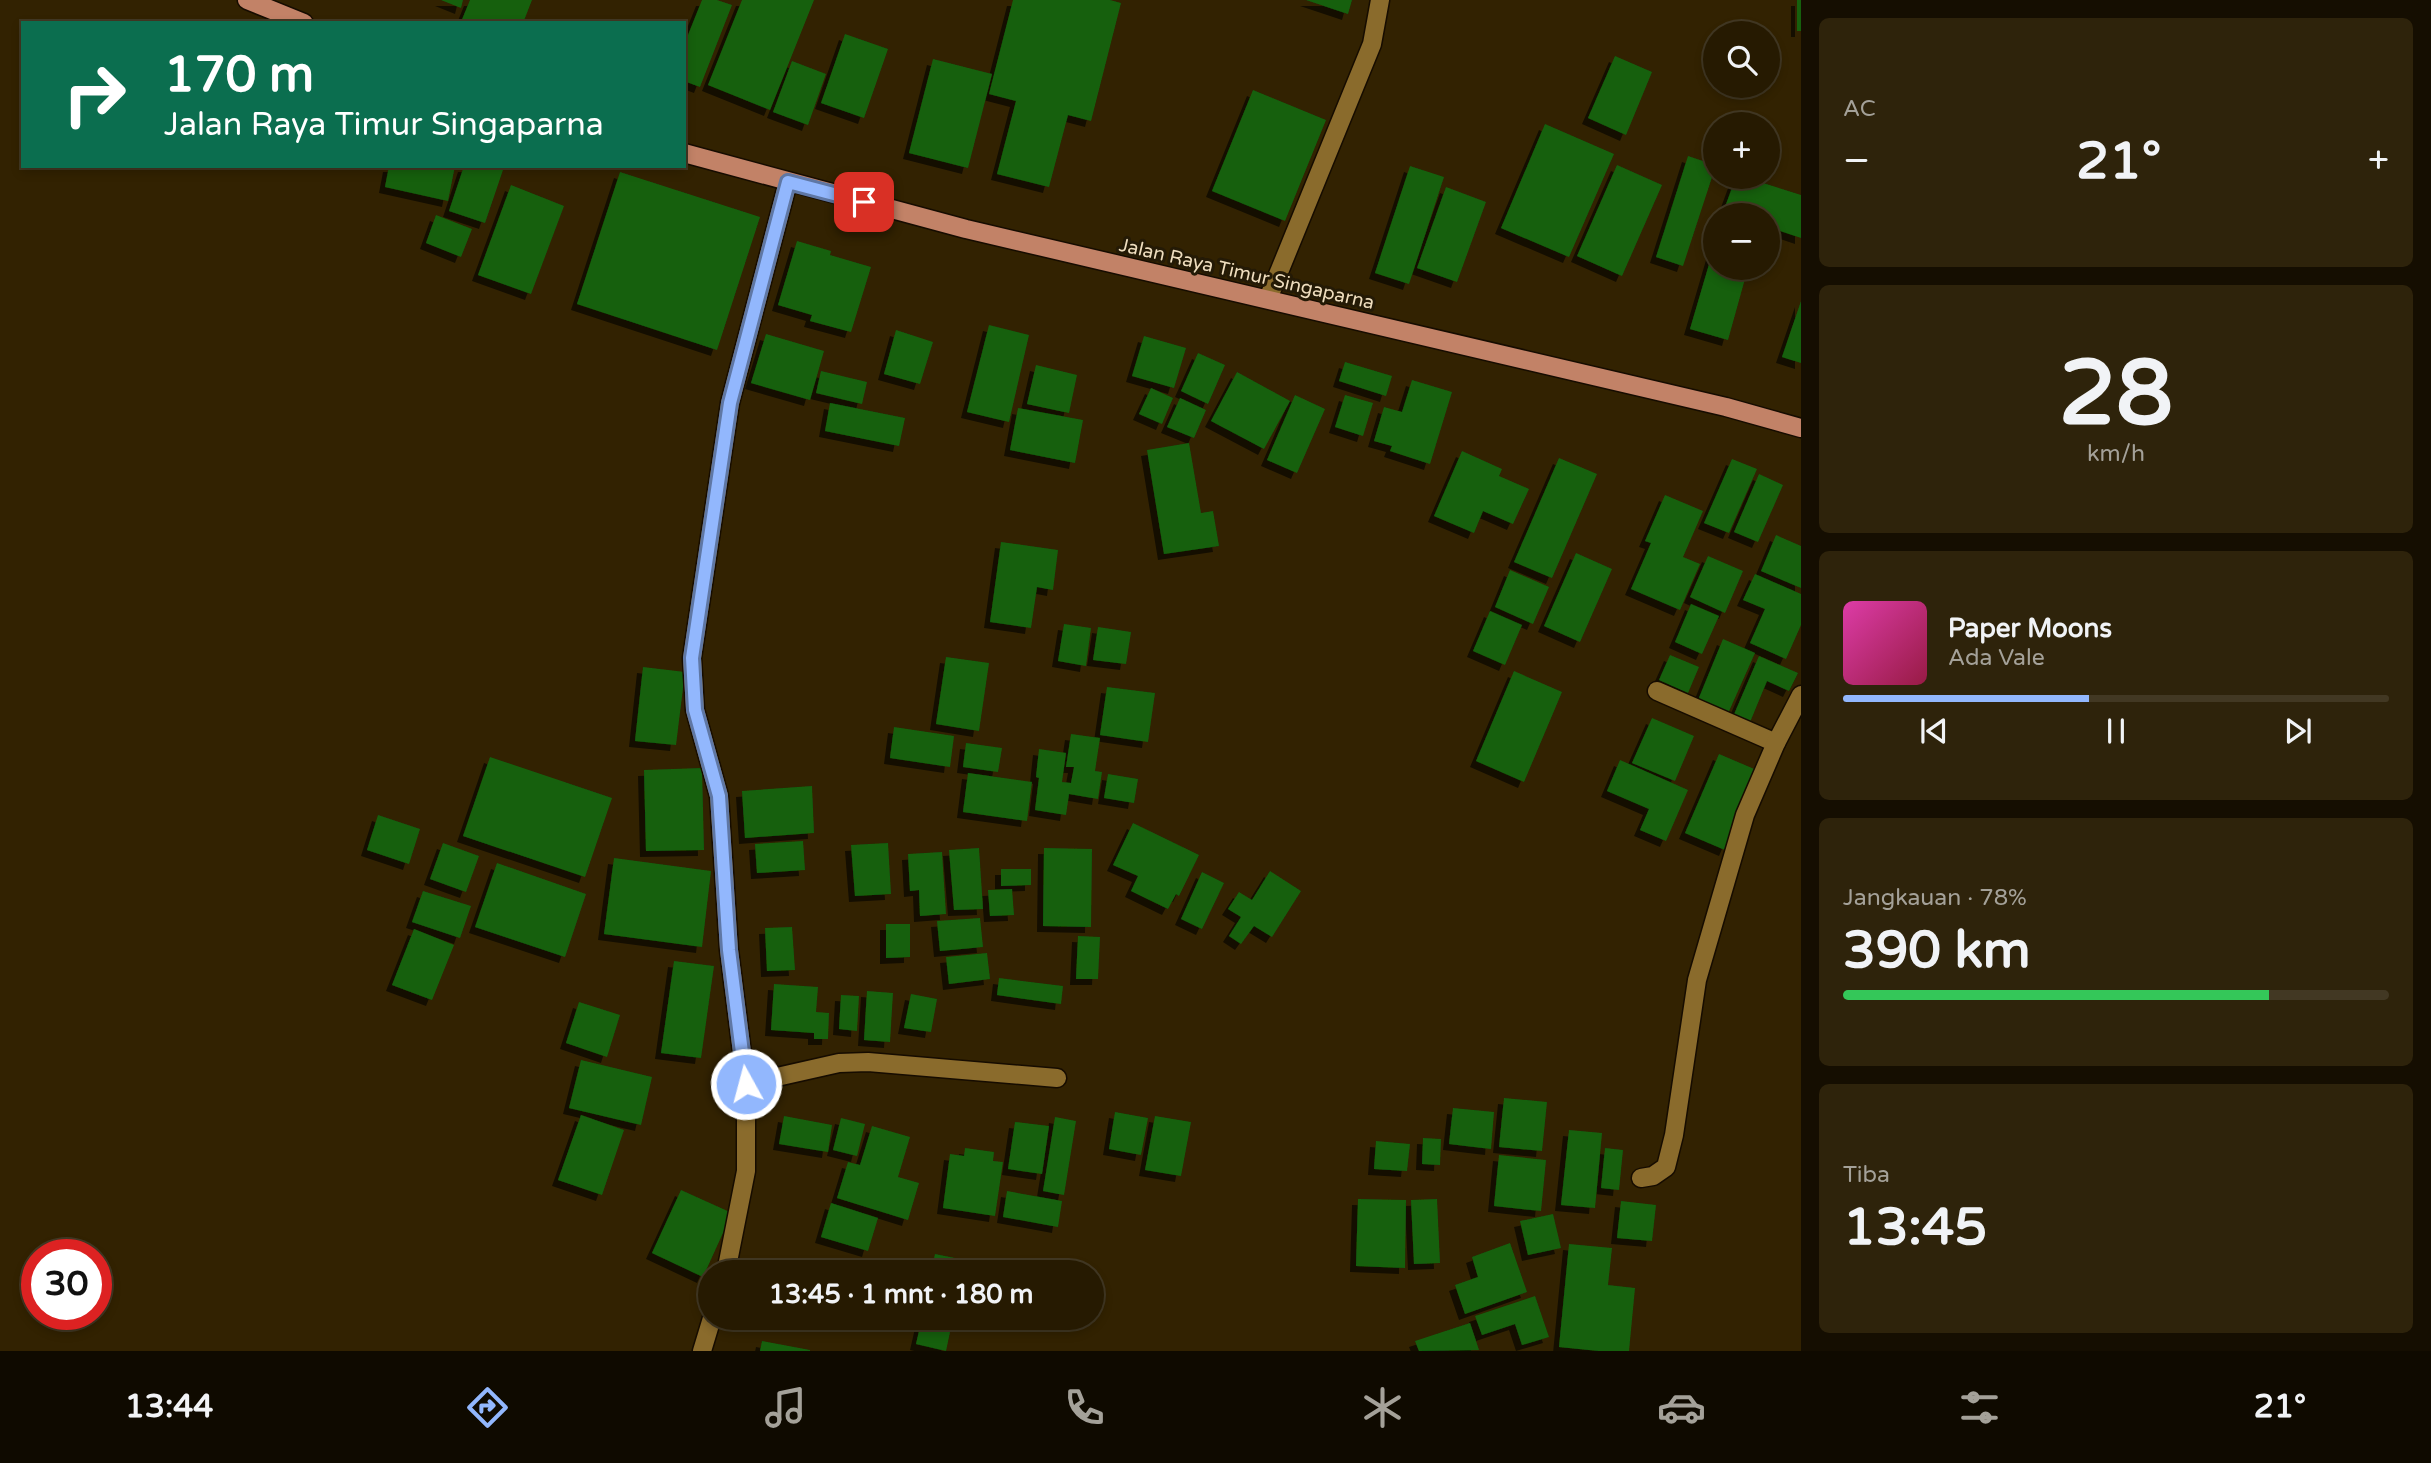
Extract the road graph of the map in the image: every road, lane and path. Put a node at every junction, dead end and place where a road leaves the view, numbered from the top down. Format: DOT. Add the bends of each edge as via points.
graph roads {
  1 [pos="247,0"];
  2 [pos="1380,0"];
  3 [pos="299,21"];
  4 [pos="686,154"];
  5 [pos="788,182"];
  6 [pos="1268,299"];
  7 [pos="1801,428"];
  8 [pos="1657,691"];
  9 [pos="1801,695"];
  10 [pos="1776,743"];
  11 [pos="1057,1078"];
  12 [pos="746,1084"];
  13 [pos="1641,1178"];
  14 [pos="728,1260"];
  15 [pos="708,1330"];
  16 [pos="702,1351"];
  1 -- 3 [label="main road"];
  2 -- 6 [label="street" via="1372,44"];
  4 -- 5 [label="main road, Jalan Raya Timur Singaparna"];
  5 -- 6 [label="main road, Jalan Raya Timur Singaparna" via="966,229"];
  5 -- 12 [label="street" via="730,403 692,658 695,710 719,796 729,950"];
  6 -- 7 [label="main road, Jalan Raya Timur Singaparna"];
  8 -- 10 [label="street"];
  9 -- 10 [label="street"];
  10 -- 13 [label="street" via="1745,815 1697,980 1666,1167"];
  11 -- 12 [label="street" via="868,1062 839,1063"];
  12 -- 14 [label="street" via="746,1171"];
  15 -- 16 [label="street"];
}
